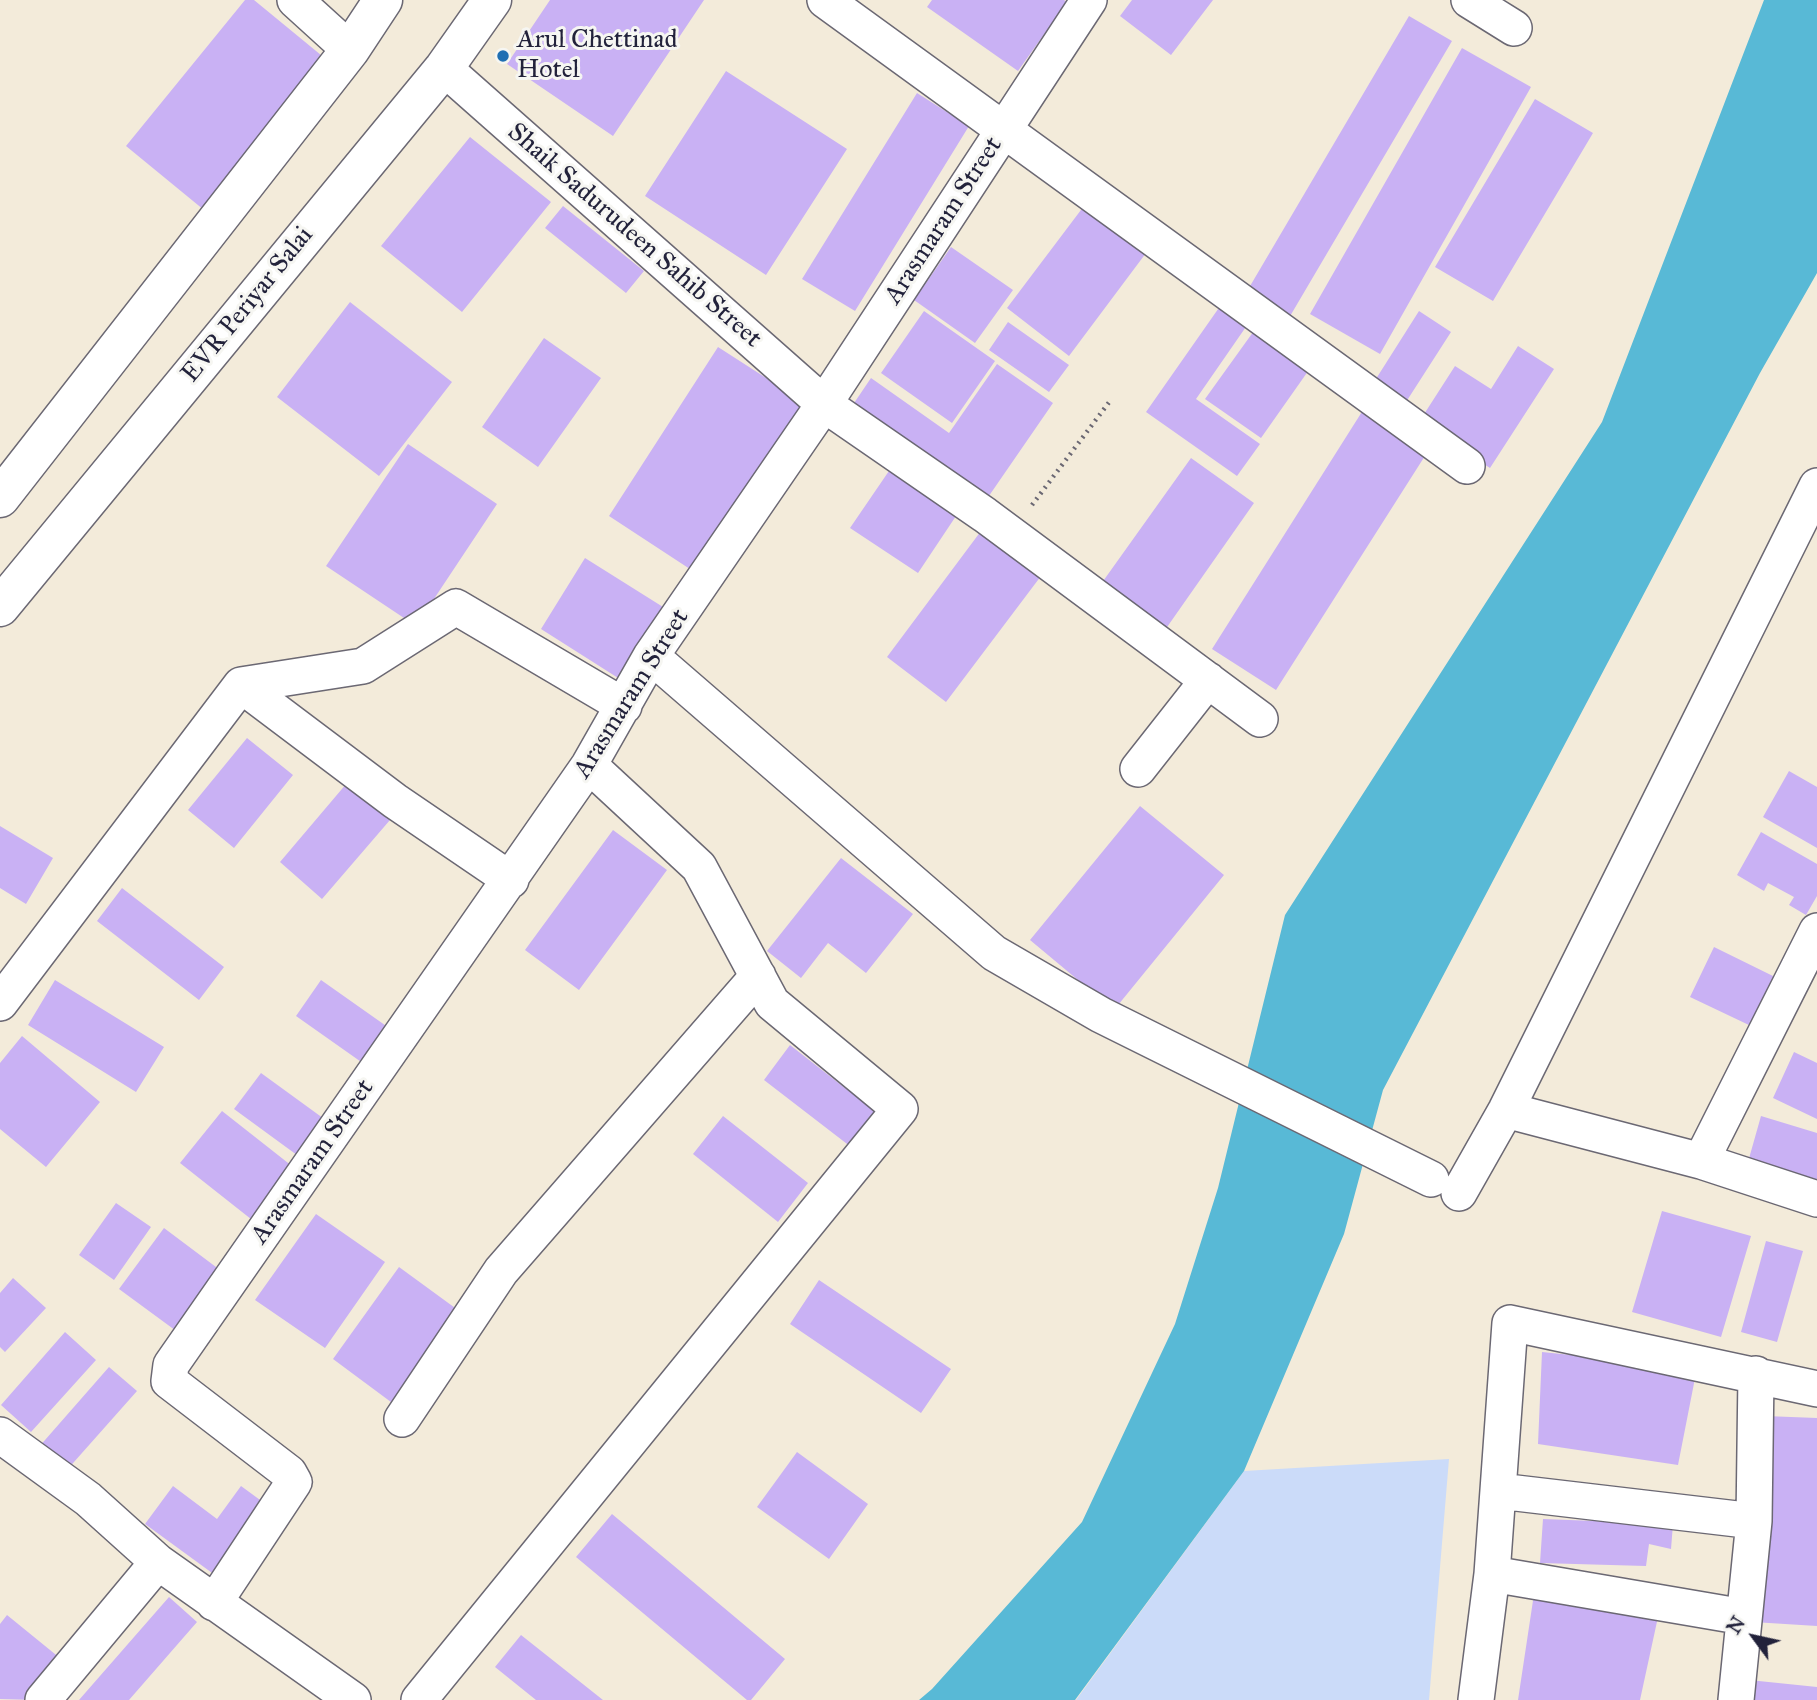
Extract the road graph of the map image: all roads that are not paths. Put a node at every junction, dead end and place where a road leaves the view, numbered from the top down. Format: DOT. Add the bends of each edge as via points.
graph roads {
  1 [pos="295,0"];
  2 [pos="383,0"];
  3 [pos="492,0"];
  4 [pos="825,0"];
  5 [pos="1089,0"];
  6 [pos="1469,0"];
  7 [pos="1514,27"];
  8 [pos="350,50"];
  9 [pos="444,68"];
  10 [pos="1004,129"];
  11 [pos="824,404"];
  12 [pos="1467,466"];
  13 [pos="1817,486"];
  14 [pos="0,498"];
  15 [pos="0,607"];
  16 [pos="651,656"];
  17 [pos="1208,680"];
  18 [pos="241,685"];
  19 [pos="624,706"];
  20 [pos="1260,719"];
  21 [pos="589,765"];
  22 [pos="1138,769"];
  23 [pos="511,880"];
  24 [pos="1817,931"];
  25 [pos="758,976"];
  26 [pos="0,1003"];
  27 [pos="1506,1110"];
  28 [pos="1701,1161"];
  29 [pos="1817,1199"];
  30 [pos="1756,1374"];
  31 [pos="1817,1389"];
  32 [pos="402,1419"];
  33 [pos="0,1435"];
  34 [pos="1499,1491"];
  35 [pos="1754,1521"];
  36 [pos="158,1562"];
  37 [pos="1492,1574"];
  38 [pos="214,1603"];
  39 [pos="1744,1617"];
  40 [pos="43,1700"];
  41 [pos="353,1700"];
  42 [pos="419,1700"];
  43 [pos="1476,1700"];
  44 [pos="1736,1700"];
  1 -- 8 [label="street"];
  2 -- 8 [label="main road"];
  3 -- 9 [label="main road, EVR Periyar Salai"];
  4 -- 10 [label="street"];
  5 -- 10 [label="street, Arasmaram Street"];
  6 -- 7 [label="street"];
  8 -- 14 [label="main road"];
  9 -- 11 [label="street, Shaik Sadurudeen Sahib Street"];
  9 -- 15 [label="main road, EVR Periyar Salai"];
  10 -- 11 [label="street, Arasmaram Street"];
  10 -- 12 [label="street"];
  11 -- 16 [label="street, Arasmaram Street"];
  11 -- 17 [label="street, Shaik Sadurudeen Sahib Street"];
  13 -- 27 [label="street"];
  16 -- 19 [label="street, Arasmaram Street"];
  16 -- 27 [label="street" via="994,953 1101,1014 1445,1186"];
  17 -- 20 [label="street, Shaik Sadurudeen Sahib Street"];
  17 -- 22 [label="street"];
  18 -- 19 [label="street" via="363,666 456,607"];
  18 -- 23 [label="street" via="395,801"];
  18 -- 26 [label="street"];
  19 -- 21 [label="street, Arasmaram Street"];
  21 -- 23 [label="street, Arasmaram Street"];
  21 -- 25 [label="street" via="699,867"];
  23 -- 38 [label="street, Arasmaram Street" via="171,1365 169,1381 289,1473 294,1482"];
  24 -- 28 [label="street"];
  25 -- 32 [label="street" via="501,1271"];
  25 -- 42 [label="street" via="772,1003 900,1109"];
  27 -- 28 [label="street"];
  28 -- 29 [label="street"];
  30 -- 31 [label="street"];
  30 -- 34 [label="street" via="1510,1323"];
  30 -- 35 [label="street"];
  33 -- 36 [label="street" via="88,1499"];
  34 -- 35 [label="street"];
  34 -- 37 [label="street"];
  35 -- 39 [label="street"];
  36 -- 38 [label="street"];
  36 -- 40 [label="street"];
  37 -- 39 [label="street"];
  37 -- 43 [label="street"];
  38 -- 41 [label="street"];
  39 -- 44 [label="street"];
}
